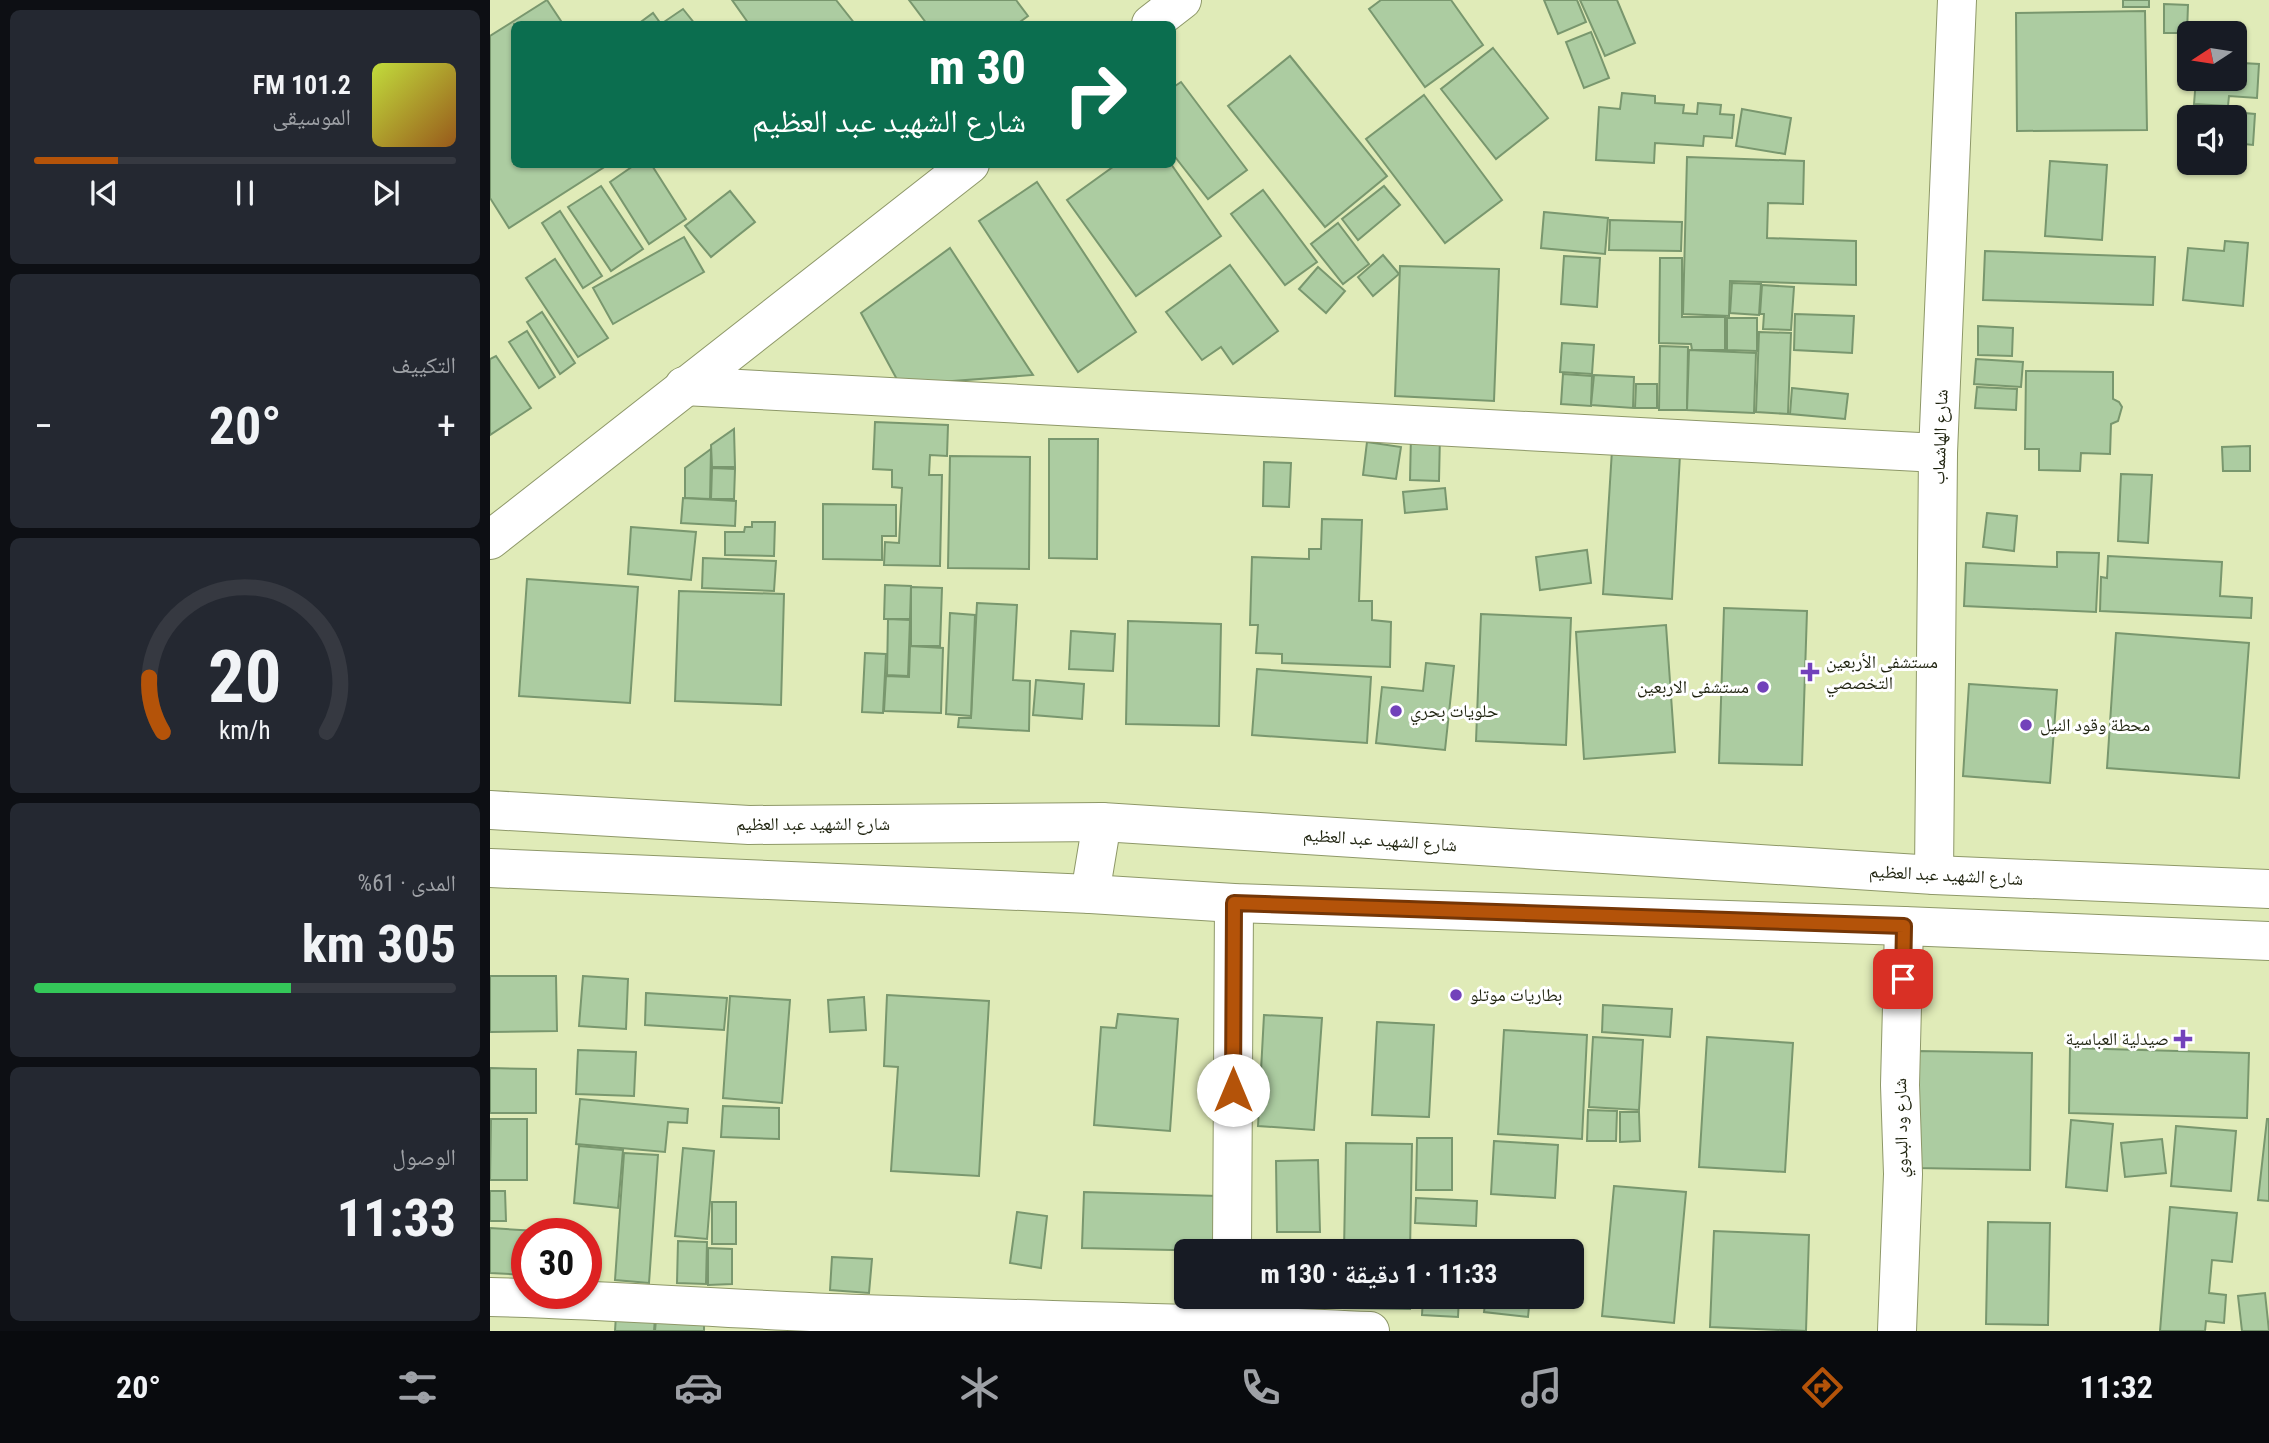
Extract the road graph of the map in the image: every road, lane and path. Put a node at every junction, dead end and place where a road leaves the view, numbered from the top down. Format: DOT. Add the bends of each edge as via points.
graph roads {
  1 [pos="1182,0"];
  2 [pos="1957,0"];
  3 [pos="1154,21"];
  4 [pos="965,168"];
  5 [pos="684,386"];
  6 [pos="1938,453"];
  7 [pos="490,540"];
  8 [pos="490,810"];
  9 [pos="1102,822"];
  10 [pos="490,868"];
  11 [pos="1934,875"];
  12 [pos="2269,890"];
  13 [pos="1090,894"];
  14 [pos="1234,903"];
  15 [pos="1904,926"];
  16 [pos="2269,941"];
  17 [pos="1232,1239"];
  18 [pos="490,1297"];
  19 [pos="601,1316"];
  20 [pos="1231,1317"];
  21 [pos="857,1323"];
  22 [pos="1370,1331"];
  23 [pos="1897,1331"];
  1 -- 3 [label="street"];
  2 -- 6 [label="street, شارع الهاشماب"];
  4 -- 5 [label="street"];
  5 -- 6 [label="street"];
  5 -- 7 [label="street"];
  6 -- 11 [label="street, شارع الهاشماب"];
  8 -- 9 [label="street, شارع الشهيد عبد العظيم" via="749,825"];
  9 -- 11 [label="street, شارع الشهيد عبد العظيم"];
  9 -- 13 [label="street"];
  10 -- 13 [label="street"];
  11 -- 12 [label="street, شارع الشهيد عبد العظيم"];
  13 -- 14 [label="street"];
  14 -- 15 [label="street"];
  14 -- 17 [label="street"];
  15 -- 16 [label="street"];
  15 -- 23 [label="street, شارع ود البدوي"];
  18 -- 19 [label="street"];
  19 -- 21 [label="street"];
  20 -- 21 [label="street"];
  20 -- 22 [label="street"];
}
